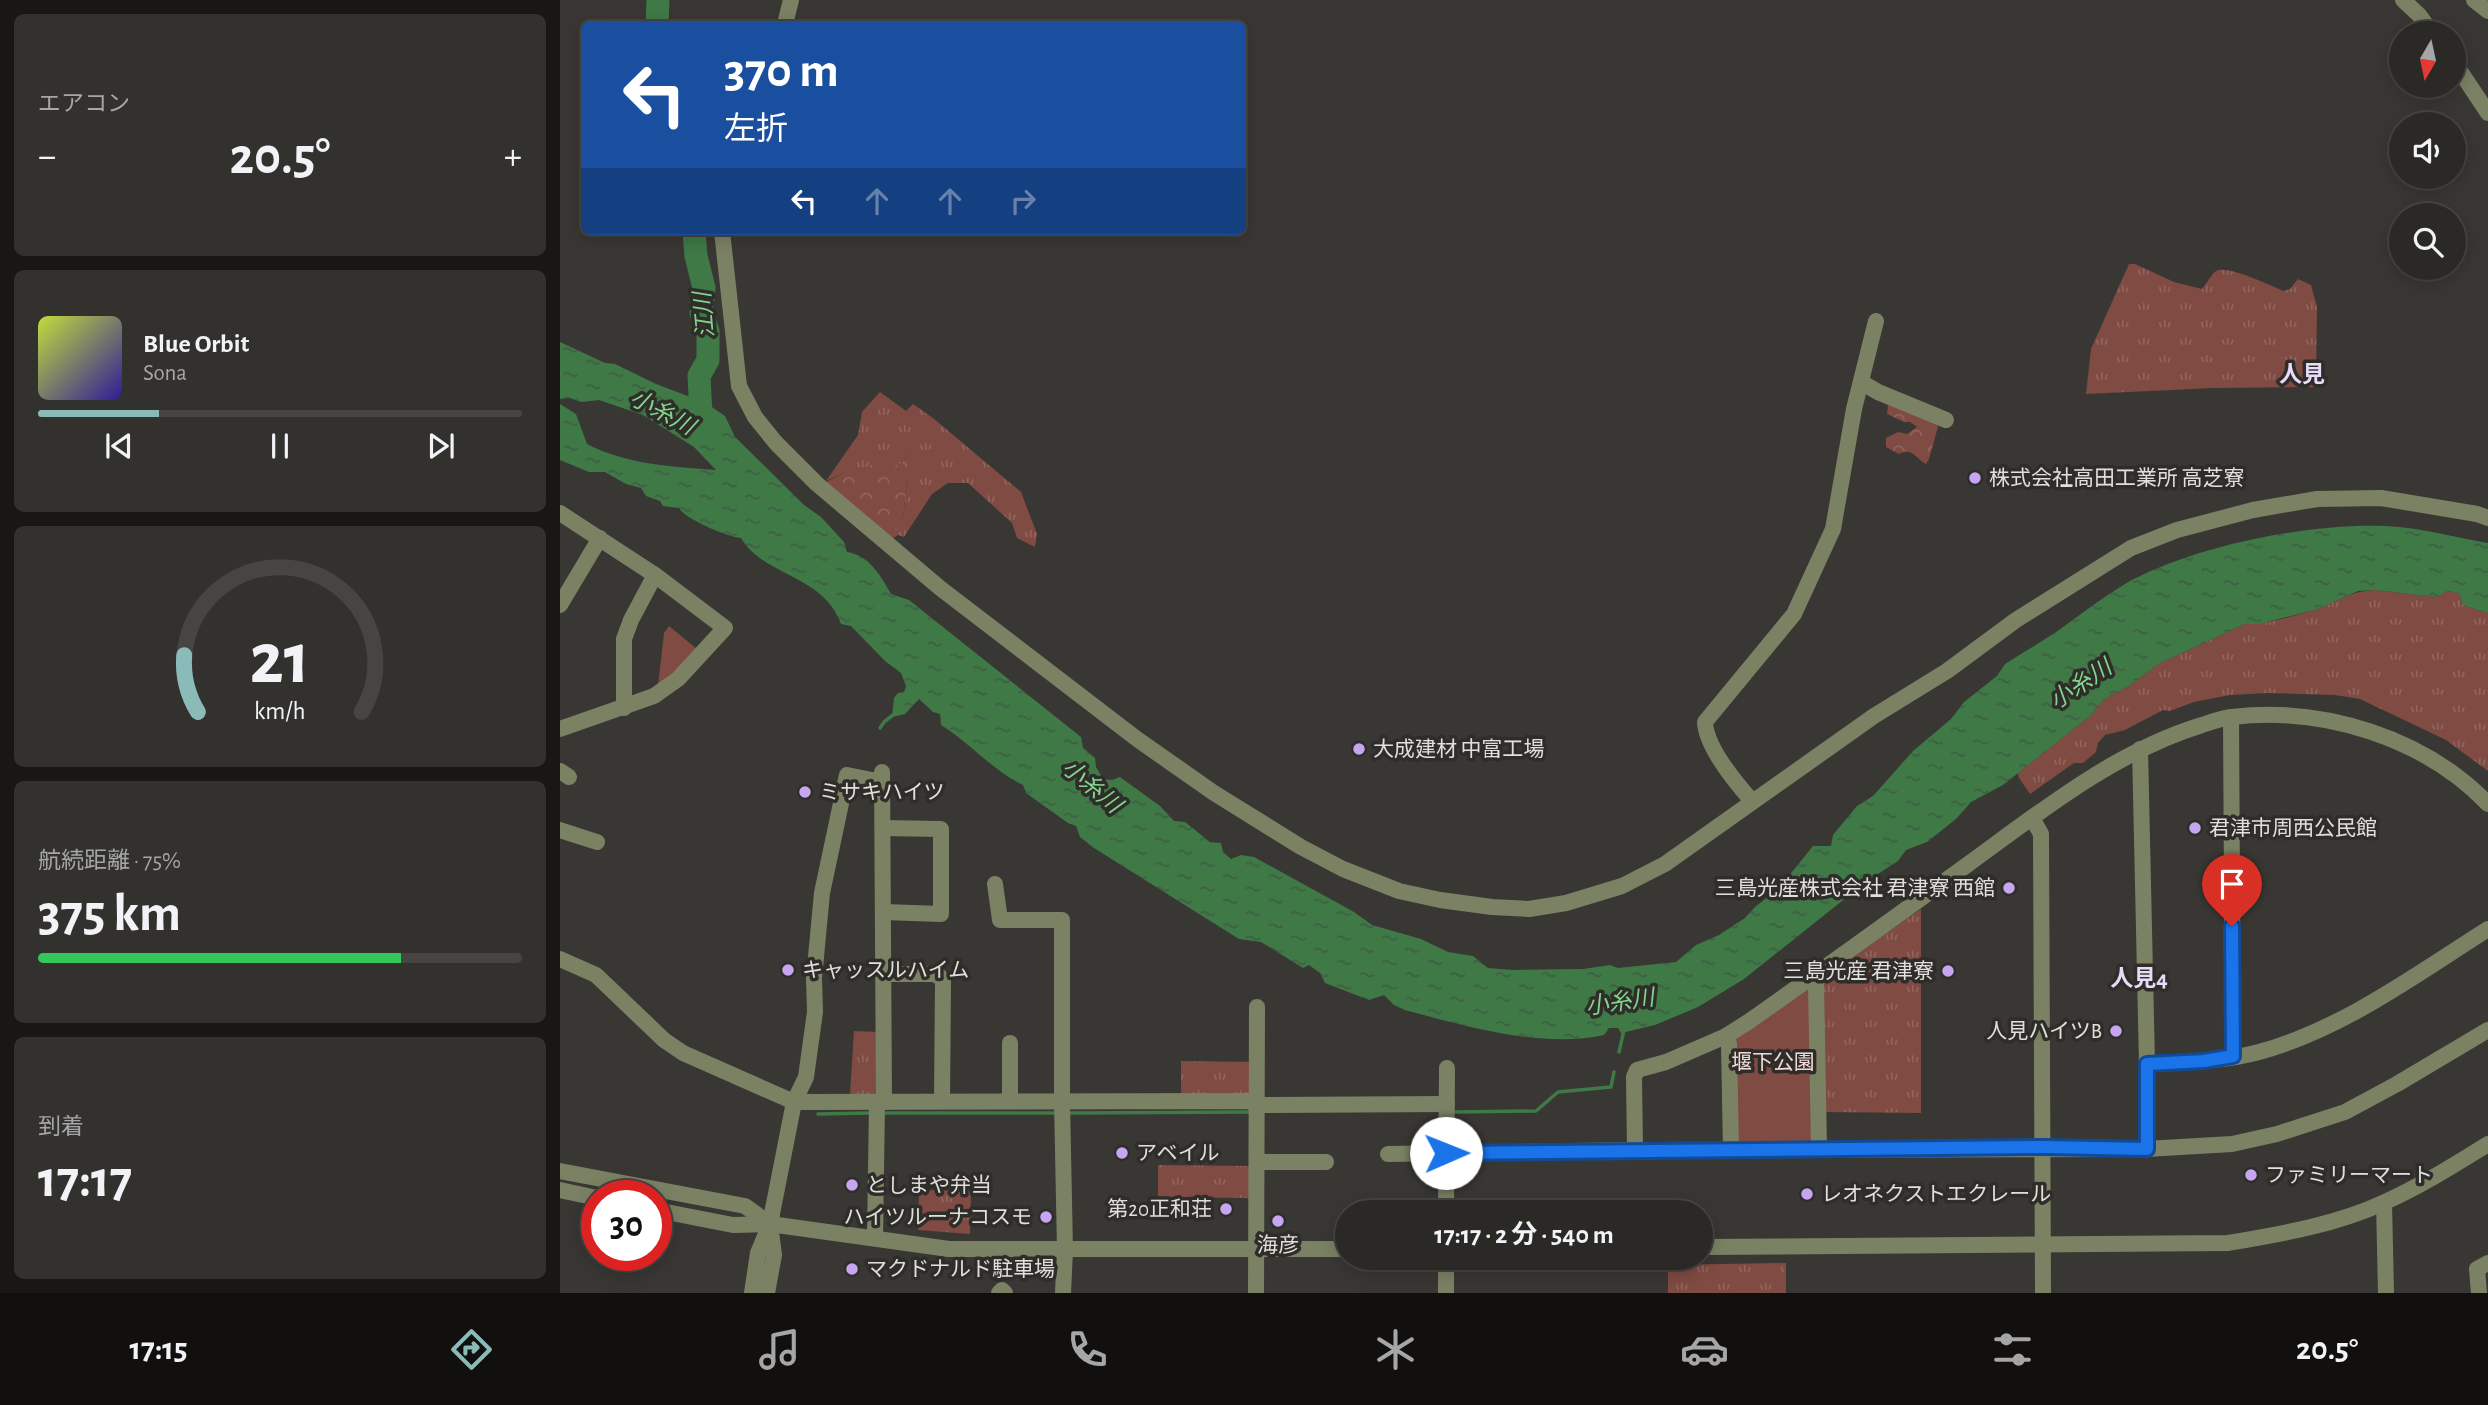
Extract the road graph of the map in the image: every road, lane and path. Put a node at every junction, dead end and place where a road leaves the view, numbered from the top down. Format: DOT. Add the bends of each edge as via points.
graph roads {
  1 [pos="791,0"];
  2 [pos="2403,0"];
  3 [pos="2474,0"];
  4 [pos="2488,11"];
  5 [pos="786,21"];
  6 [pos="2423,21"];
  7 [pos="2466,80"];
  8 [pos="2488,113"];
  9 [pos="722,235"];
  10 [pos="1876,321"];
  11 [pos="1861,382"];
  12 [pos="1945,420"];
  13 [pos="560,513"];
  14 [pos="2488,518"];
  15 [pos="600,538"];
  16 [pos="655,575"];
  17 [pos="560,605"];
  18 [pos="624,708"];
  19 [pos="2231,717"];
  20 [pos="560,729"];
  21 [pos="2140,749"];
  22 [pos="1752,801"];
  23 [pos="2488,804"];
  24 [pos="2032,818"];
  25 [pos="883,828"];
  26 [pos="560,830"];
  27 [pos="597,842"];
  28 [pos="995,884"];
  29 [pos="884,912"];
  30 [pos="2488,929"];
  31 [pos="560,959"];
  32 [pos="884,974"];
  33 [pos="1813,976"];
  34 [pos="1256,1007"];
  35 [pos="2488,1030"];
  36 [pos="1726,1036"];
  37 [pos="1010,1044"];
  38 [pos="2233,1056"];
  39 [pos="2147,1064"];
  40 [pos="1447,1068"];
  41 [pos="942,1101"];
  42 [pos="1010,1101"];
  43 [pos="1062,1101"];
  44 [pos="794,1102"];
  45 [pos="881,1102"];
  46 [pos="1447,1104"];
  47 [pos="1255,1105"];
  48 [pos="2488,1144"];
  49 [pos="2043,1147"];
  50 [pos="1819,1149"];
  51 [pos="2147,1149"];
  52 [pos="1635,1150"];
  53 [pos="1731,1151"];
  54 [pos="1446,1153"];
  55 [pos="1388,1154"];
  56 [pos="1257,1162"];
  57 [pos="1326,1162"];
  58 [pos="560,1171"];
  59 [pos="560,1190"];
  60 [pos="581,1195"];
  61 [pos="1446,1200"];
  62 [pos="2384,1203"];
  63 [pos="672,1213"];
  64 [pos="770,1224"];
  65 [pos="875,1238"];
  66 [pos="2042,1246"];
  67 [pos="1713,1247"];
  68 [pos="1256,1249"];
  69 [pos="1335,1249"];
  70 [pos="1065,1250"];
  71 [pos="2488,1263"];
  72 [pos="1446,1270"];
  73 [pos="752,1293"];
  74 [pos="767,1293"];
  75 [pos="999,1293"];
  76 [pos="1004,1293"];
  77 [pos="1063,1293"];
  78 [pos="1256,1293"];
  79 [pos="1446,1293"];
  80 [pos="2043,1293"];
  81 [pos="2386,1293"];
  82 [pos="2479,1293"];
  1 -- 5 [label="street"];
  2 -- 6 [label="street"];
  3 -- 4 [label="street"];
  7 -- 8 [label="street"];
  9 -- 22 [label="street" via="739,386 776,443 881,538 1031,658 1214,793 1301,847 1399,891 1529,909 1566,904 1622,886 1665,864"];
  10 -- 11 [label="street"];
  11 -- 12 [label="street"];
  11 -- 22 [label="street" via="1833,529 1800,602 1705,722 1706,734"];
  13 -- 15 [label="street"];
  14 -- 22 [label="street" via="2381,498 2317,499 2177,530 2131,548 2016,620"];
  15 -- 16 [label="street"];
  15 -- 17 [label="street"];
  16 -- 18 [label="street" via="624,639"];
  16 -- 18 [label="street" via="725,628 678,679"];
  18 -- 20 [label="street"];
  19 -- 21 [label="street"];
  19 -- 23 [label="street" via="2318,718 2363,728 2429,759 2468,783"];
  19 -- 38 [label="street"];
  21 -- 24 [label="street"];
  21 -- 39 [label="street"];
  24 -- 33 [label="street"];
  24 -- 49 [label="street" via="2041,834"];
  25 -- 29 [label="street"];
  25 -- 29 [label="street" via="941,829 941,914"];
  25 -- 44 [label="street" via="882,776 846,775 822,893 806,1077"];
  26 -- 27 [label="street"];
  28 -- 43 [label="street" via="1000,920 1062,920"];
  29 -- 32 [label="street"];
  30 -- 38 [label="street" via="2351,1015 2311,1034"];
  31 -- 44 [label="street" via="596,975 683,1053"];
  32 -- 41 [label="street" via="934,974 943,982"];
  32 -- 45 [label="street"];
  33 -- 36 [label="street"];
  33 -- 50 [label="street"];
  34 -- 47 [label="street"];
  35 -- 51 [label="street" via="2345,1112 2232,1144"];
  36 -- 52 [label="street" via="1637,1070"];
  36 -- 53 [label="street"];
  37 -- 42 [label="street"];
  38 -- 39 [label="street"];
  39 -- 51 [label="street"];
  40 -- 46 [label="street"];
  41 -- 42 [label="street"];
  41 -- 45 [label="street"];
  42 -- 43 [label="street"];
  43 -- 47 [label="street" via="1250,1101"];
  43 -- 70 [label="street"];
  44 -- 45 [label="street"];
  44 -- 64 [label="street"];
  45 -- 65 [label="street"];
  46 -- 47 [label="street"];
  46 -- 54 [label="street"];
  47 -- 56 [label="street"];
  48 -- 62 [label="street"];
  49 -- 50 [label="street"];
  49 -- 51 [label="street"];
  49 -- 66 [label="street"];
  50 -- 53 [label="street"];
  52 -- 53 [label="street"];
  52 -- 54 [label="street"];
  54 -- 55 [label="street"];
  54 -- 61 [label="street"];
  56 -- 57 [label="street"];
  56 -- 68 [label="street"];
  58 -- 64 [label="street" via="745,1206"];
  59 -- 60 [label="street"];
  62 -- 66 [label="street" via="2285,1234 2228,1243"];
  62 -- 81 [label="street"];
  63 -- 64 [label="street" via="733,1225"];
  64 -- 65 [label="street"];
  64 -- 73 [label="street" via="758,1253"];
  64 -- 74 [label="street" via="774,1255"];
  65 -- 70 [label="street" via="949,1249"];
  66 -- 67 [label="street"];
  66 -- 80 [label="street"];
  68 -- 69 [label="street"];
  68 -- 70 [label="street"];
  68 -- 78 [label="street"];
  70 -- 77 [label="street"];
  71 -- 82 [label="street" via="2477,1269"];
  72 -- 79 [label="street"];
  75 -- 76 [label="street"];
}
